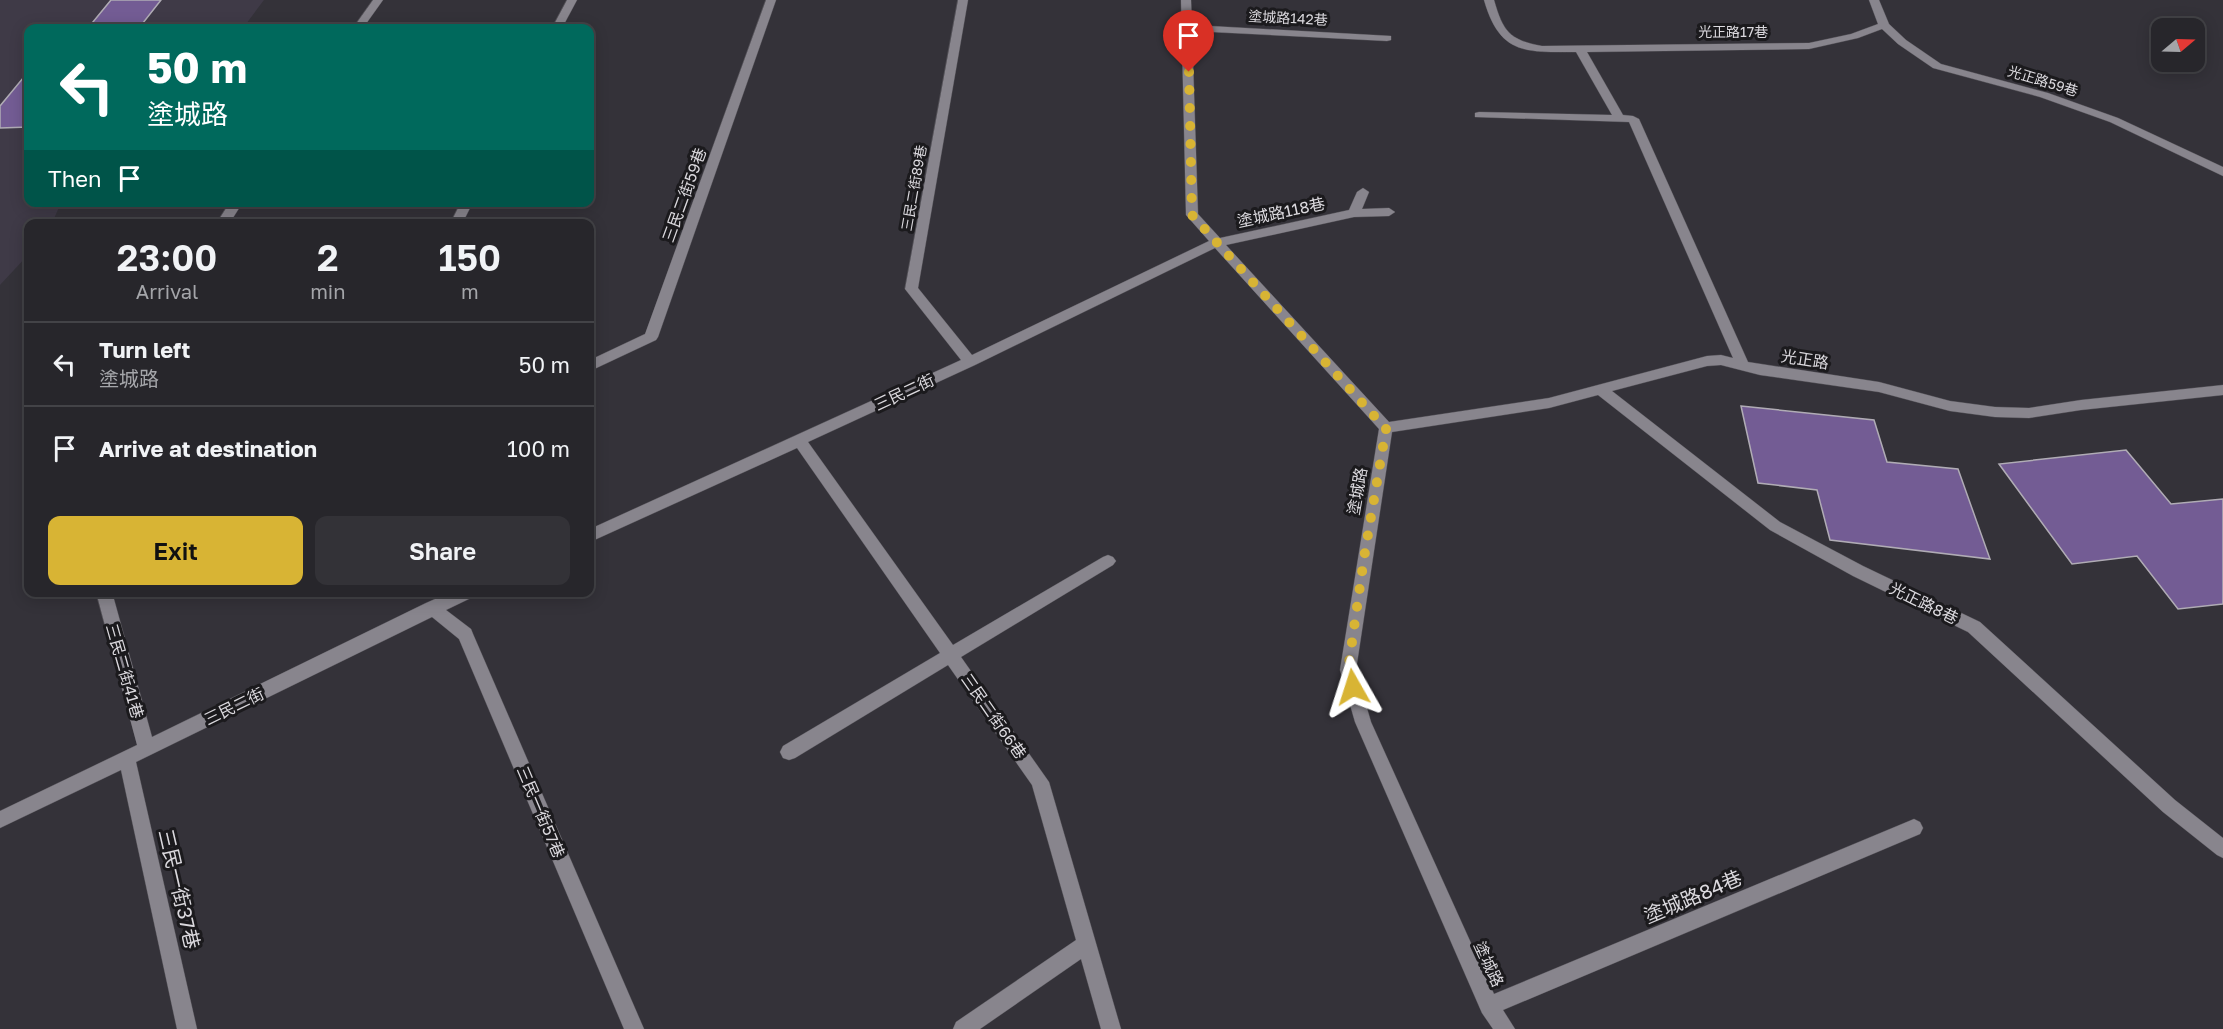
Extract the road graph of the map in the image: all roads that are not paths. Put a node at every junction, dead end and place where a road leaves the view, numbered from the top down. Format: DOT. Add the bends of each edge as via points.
graph roads {
  1 [pos="378,0"];
  2 [pos="572,0"];
  3 [pos="771,0"];
  4 [pos="963,0"];
  5 [pos="1186,0"];
  6 [pos="1489,0"];
  7 [pos="1874,0"];
  8 [pos="361,24"];
  9 [pos="559,24"];
  10 [pos="1884,25"];
  11 [pos="1188,28"];
  12 [pos="1387,38"];
  13 [pos="1579,47"];
  14 [pos="1479,116"];
  15 [pos="1619,118"];
  16 [pos="2223,172"];
  17 [pos="1363,192"];
  18 [pos="1389,212"];
  19 [pos="1354,213"];
  20 [pos="1216,243"];
  21 [pos="970,362"];
  22 [pos="594,364"];
  23 [pos="1743,365"];
  24 [pos="1601,390"];
  25 [pos="2223,390"];
  26 [pos="1386,429"];
  27 [pos="799,440"];
  28 [pos="594,534"];
  29 [pos="1108,561"];
  30 [pos="105,597"];
  31 [pos="448,597"];
  32 [pos="432,608"];
  33 [pos="950,654"];
  34 [pos="147,749"];
  35 [pos="789,752"];
  36 [pos="127,759"];
  37 [pos="0,819"];
  38 [pos="1914,828"];
  39 [pos="2223,849"];
  40 [pos="1087,944"];
  41 [pos="1489,1006"];
  42 [pos="187,1029"];
  43 [pos="634,1029"];
  44 [pos="963,1029"];
  45 [pos="1111,1029"];
  46 [pos="1505,1029"];
  1 -- 8 [label="street"];
  2 -- 9 [label="street"];
  3 -- 22 [label="street, 三民二街59巷" via="651,337"];
  4 -- 21 [label="street, 三民二街89巷" via="911,289"];
  5 -- 11 [label="street"];
  6 -- 13 [label="street, 光正路17巷" via="1497,28 1511,41 1542,49"];
  7 -- 10 [label="street, 光正路59巷"];
  10 -- 13 [label="street, 光正路17巷" via="1809,46"];
  10 -- 16 [label="street, 光正路59巷" via="1937,66 2044,95 2114,120"];
  11 -- 12 [label="street, 塗城路142巷"];
  11 -- 20 [label="street" via="1192,215"];
  13 -- 15 [label="street"];
  14 -- 15 [label="street"];
  15 -- 23 [label="street" via="1633,119"];
  17 -- 19 [label="street"];
  18 -- 19 [label="street, 塗城路118巷"];
  19 -- 20 [label="street, 塗城路118巷"];
  20 -- 21 [label="street, 三民二街"];
  20 -- 26 [label="street"];
  21 -- 27 [label="street, 三民二街"];
  23 -- 24 [label="street, 光正路" via="1707,361"];
  23 -- 25 [label="street, 光正路" via="1879,387 1950,406 1995,412 2029,413"];
  24 -- 26 [label="street, 光正路"];
  24 -- 39 [label="street, 光正路8巷" via="1775,526 1858,572 1974,627 2169,806"];
  26 -- 41 [label="street, 塗城路" via="1348,670 1368,733"];
  27 -- 28 [label="street, 三民二街"];
  27 -- 33 [label="street, 三民二街66巷"];
  29 -- 33 [label="street"];
  30 -- 34 [label="street, 三民二街41巷"];
  31 -- 32 [label="street, 三民二街"];
  32 -- 34 [label="street, 三民二街"];
  32 -- 43 [label="street, 三民一街57巷" via="465,634"];
  33 -- 35 [label="street"];
  33 -- 40 [label="street, 三民二街66巷" via="1040,782"];
  34 -- 36 [label="street, 三民二街"];
  36 -- 37 [label="street, 三民二街"];
  36 -- 42 [label="street, 三民一街37巷"];
  38 -- 41 [label="street, 塗城路84巷"];
  40 -- 44 [label="street"];
  40 -- 45 [label="street, 三民二街66巷"];
  41 -- 46 [label="street, 塗城路"];
}
